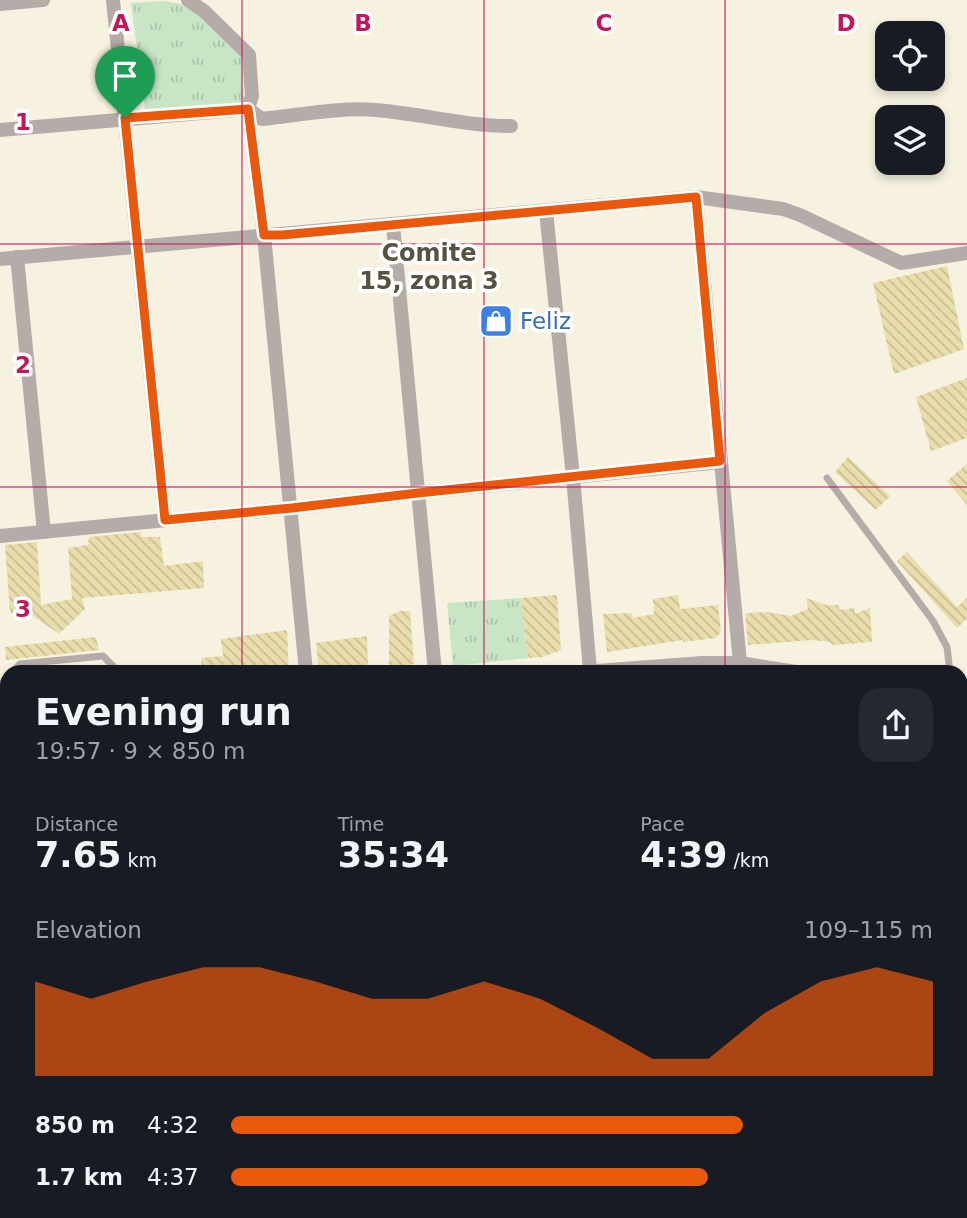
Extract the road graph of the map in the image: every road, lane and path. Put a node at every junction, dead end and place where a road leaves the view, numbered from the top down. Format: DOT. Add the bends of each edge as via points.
graph roads {
  1 [pos="43,0"];
  2 [pos="113,0"];
  3 [pos="188,0"];
  4 [pos="0,4"];
  5 [pos="248,109"];
  6 [pos="125,118"];
  7 [pos="511,126"];
  8 [pos="0,130"];
  9 [pos="696,197"];
  10 [pos="545,211"];
  11 [pos="393,225"];
  12 [pos="264,235"];
  13 [pos="139,245"];
  14 [pos="967,253"];
  15 [pos="16,257"];
  16 [pos="0,259"];
  17 [pos="720,461"];
  18 [pos="573,477"];
  19 [pos="827,478"];
  20 [pos="418,493"];
  21 [pos="292,508"];
  22 [pos="165,520"];
  23 [pos="44,532"];
  24 [pos="0,536"];
  25 [pos="740,663"];
  26 [pos="19,665"];
  27 [pos="112,665"];
  28 [pos="305,665"];
  29 [pos="434,665"];
  30 [pos="587,665"];
  31 [pos="702,665"];
  32 [pos="752,665"];
  33 [pos="949,665"];
  1 -- 4 [label="street"];
  2 -- 6 [label="street"];
  3 -- 5 [label="street" via="249,55 252,96"];
  5 -- 6 [label="street"];
  5 -- 7 [label="street" via="262,119 375,110"];
  5 -- 12 [label="street"];
  6 -- 8 [label="street"];
  6 -- 13 [label="street"];
  9 -- 10 [label="street"];
  9 -- 14 [label="street" via="783,209 901,263"];
  9 -- 17 [label="street"];
  10 -- 11 [label="street"];
  10 -- 18 [label="street"];
  11 -- 12 [label="street"];
  11 -- 20 [label="street"];
  12 -- 13 [label="street"];
  12 -- 21 [label="street"];
  13 -- 15 [label="street"];
  13 -- 22 [label="street"];
  15 -- 16 [label="street"];
  15 -- 23 [label="street"];
  17 -- 18 [label="street"];
  17 -- 25 [label="street"];
  18 -- 20 [label="street"];
  18 -- 30 [label="street"];
  19 -- 33 [label="lane" via="933,621 947,647"];
  20 -- 21 [label="street"];
  20 -- 29 [label="street"];
  21 -- 22 [label="street"];
  21 -- 28 [label="street"];
  22 -- 23 [label="street"];
  23 -- 24 [label="street"];
  25 -- 31 [label="street"];
  25 -- 32 [label="street"];
  26 -- 27 [label="lane" via="103,656"];
}
